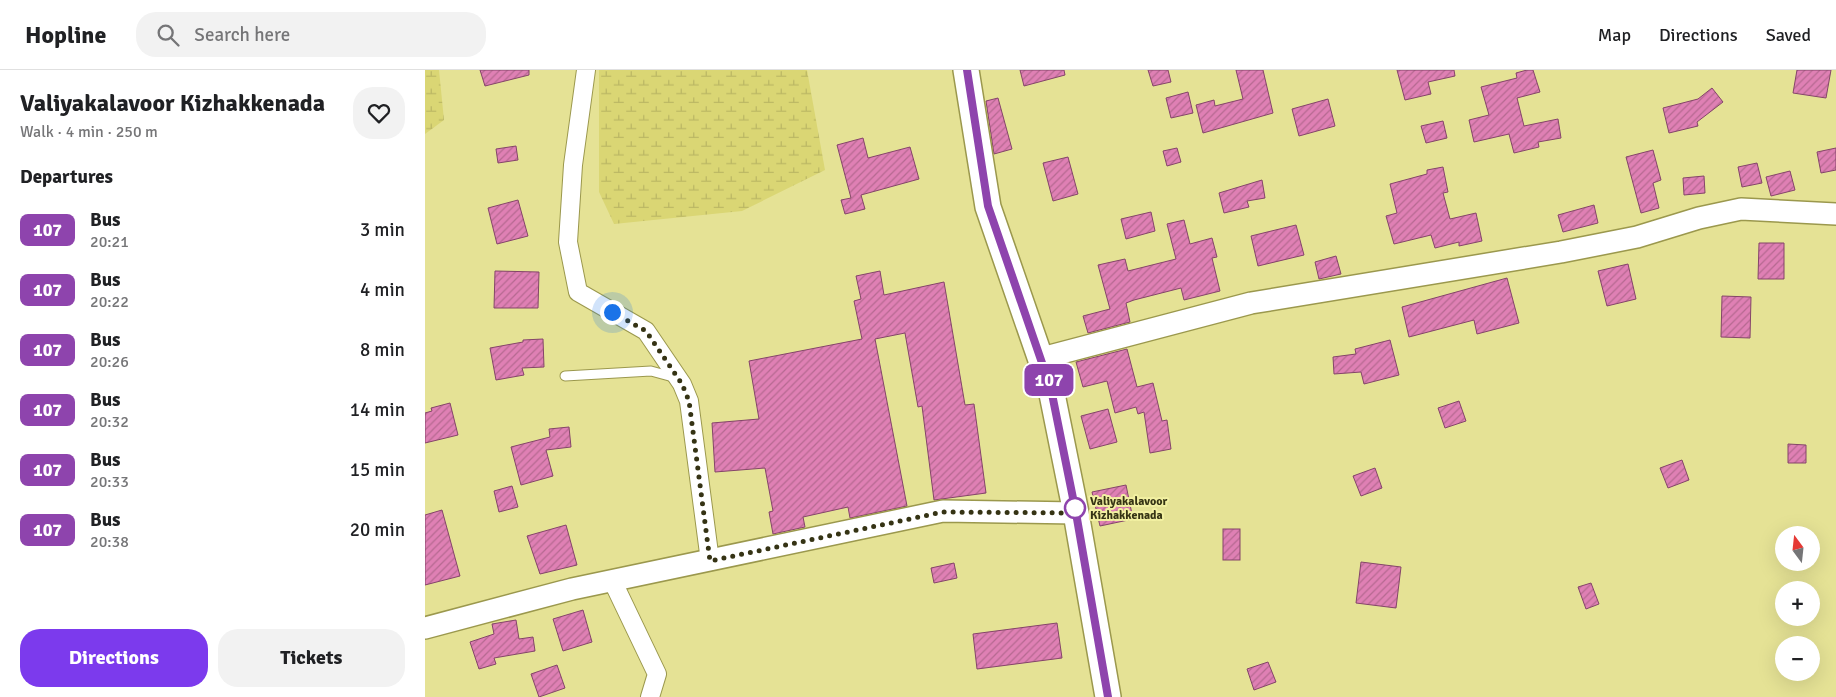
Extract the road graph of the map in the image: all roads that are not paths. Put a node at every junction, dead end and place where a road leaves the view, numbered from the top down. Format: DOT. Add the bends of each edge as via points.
graph roads {
  1 [pos="586,70"];
  2 [pos="967,70"];
  3 [pos="1836,214"];
  4 [pos="1042,358"];
  5 [pos="565,376"];
  6 [pos="682,384"];
  7 [pos="1076,513"];
  8 [pos="710,561"];
  9 [pos="613,582"];
  10 [pos="425,628"];
  11 [pos="650,697"];
  12 [pos="1108,697"];
  1 -- 6 [label="street" via="573,165 568,242 578,292 646,331"];
  2 -- 4 [label="main road" via="988,206"];
  3 -- 4 [label="street" via="1741,209 1637,237 1561,252 1251,303"];
  4 -- 7 [label="main road"];
  5 -- 6 [label="lane" via="651,371 671,375"];
  6 -- 8 [label="street" via="689,401"];
  7 -- 8 [label="street" via="943,512"];
  7 -- 12 [label="main road"];
  8 -- 9 [label="street"];
  9 -- 10 [label="street"];
  9 -- 11 [label="street" via="657,674"];
}
